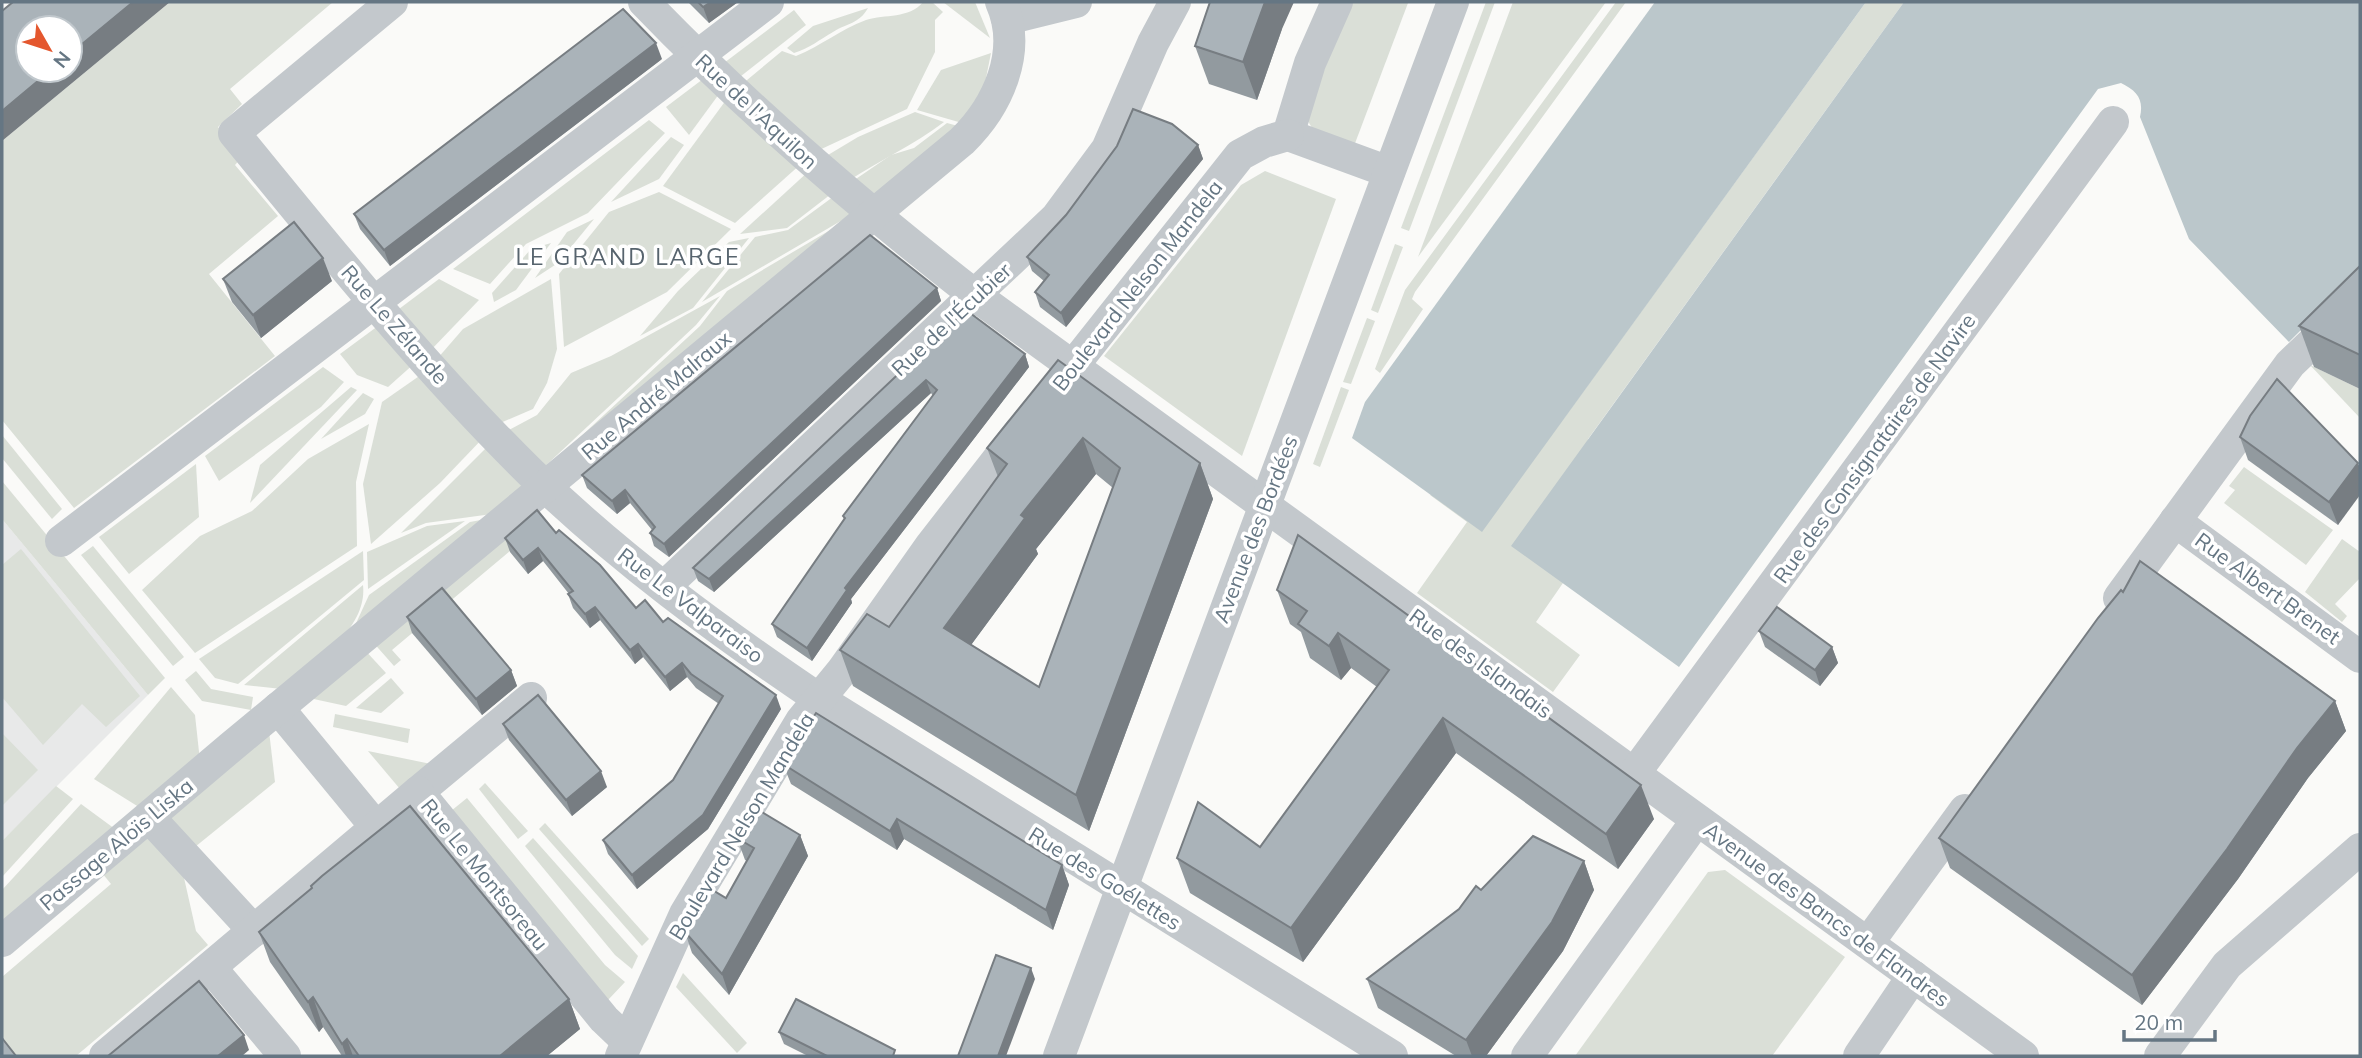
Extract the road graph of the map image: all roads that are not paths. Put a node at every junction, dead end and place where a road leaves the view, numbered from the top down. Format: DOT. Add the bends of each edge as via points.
graph roads {
  1 [pos="392,2"];
  2 [pos="644,2"];
  3 [pos="768,2"];
  4 [pos="1076,2"];
  5 [pos="1175,2"];
  6 [pos="1337,2"];
  7 [pos="1451,2"];
  8 [pos="1004,10"];
  9 [pos="697,56"];
  10 [pos="2113,122"];
  11 [pos="1288,135"];
  12 [pos="1389,172"];
  13 [pos="874,215"];
  14 [pos="976,296"];
  15 [pos="2360,297"];
  16 [pos="373,302"];
  17 [pos="1073,367"];
  18 [pos="556,496"];
  19 [pos="1264,506"];
  20 [pos="2175,522"];
  21 [pos="61,541"];
  22 [pos="664,587"];
  23 [pos="2101,623"];
  24 [pos="2360,657"];
  25 [pos="531,698"];
  26 [pos="819,699"];
  27 [pos="278,708"];
  28 [pos="231,747"];
  29 [pos="1634,774"];
  30 [pos="418,792"];
  31 [pos="1978,792"];
  32 [pos="149,817"];
  33 [pos="1697,820"];
  34 [pos="376,827"];
  35 [pos="2360,849"];
  36 [pos="1121,888"];
  37 [pos="254,931"];
  38 [pos="2,941"];
  39 [pos="1868,943"];
  40 [pos="211,968"];
  41 [pos="1913,976"];
  42 [pos="616,1048"];
  43 [pos="105,1056"];
  44 [pos="285,1056"];
  45 [pos="1059,1056"];
  46 [pos="1391,1056"];
  47 [pos="1527,1056"];
  48 [pos="1859,1056"];
  49 [pos="2023,1056"];
  50 [pos="2160,1056"];
  1 -- 16 [label="street, Rue Le Zélande" via="234,133"];
  2 -- 9 [label="street, Rue de l'Aquilon"];
  3 -- 9 [label="street"];
  4 -- 8 [label="street"];
  5 -- 14 [label="street, Rue de l'Écubier" via="1100,160 1056,218"];
  6 -- 11 [label="street" via="1310,63"];
  7 -- 12 [label="street, Avenue des Bordées"];
  8 -- 13 [label="street, Rue André Malraux" via="1006,67 988,113 962,141"];
  9 -- 13 [label="street, Rue de l'Aquilon"];
  9 -- 16 [label="street"];
  10 -- 29 [label="street, Rue des Consignataires de Navire"];
  11 -- 12 [label="street"];
  11 -- 17 [label="street, Boulevard Nelson Mandela" via="1240,155"];
  12 -- 19 [label="street, Avenue des Bordées"];
  13 -- 14 [label="street, Rue de l'Aquilon"];
  13 -- 18 [label="street, Rue André Malraux"];
  14 -- 17 [label="street, Rue de l'Aquilon"];
  14 -- 22 [label="street, Rue de l'Écubier"];
  15 -- 20 [label="street" via="2290,364"];
  16 -- 18 [label="street, Rue Le Zélande"];
  16 -- 21 [label="street"];
  17 -- 19 [label="street, Rue des Islandais"];
  17 -- 26 [label="street, Boulevard Nelson Mandela" via="931,545"];
  18 -- 22 [label="street, Rue Le Valparaiso"];
  18 -- 27 [label="street, Rue André Malraux"];
  19 -- 29 [label="street, Rue des Islandais"];
  19 -- 36 [label="street, Avenue des Bordées"];
  20 -- 23 [label="street"];
  20 -- 24 [label="street, Rue Albert Brenet"];
  22 -- 26 [label="street, Rue Le Valparaiso"];
  25 -- 30 [label="street, Rue Le Montsoreau"];
  26 -- 36 [label="street, Rue des Goélettes"];
  26 -- 42 [label="street, Boulevard Nelson Mandela" via="801,721 685,914"];
  27 -- 28 [label="street, Rue André Malraux"];
  27 -- 34 [label="street"];
  28 -- 32 [label="street, Passage Aloïs Liska"];
  29 -- 33 [label="street, Rue des Islandais"];
  30 -- 34 [label="street"];
  30 -- 42 [label="street, Rue Le Montsoreau"];
  31 -- 39 [label="street"];
  32 -- 37 [label="street"];
  32 -- 38 [label="street, Passage Aloïs Liska"];
  33 -- 39 [label="street, Avenue des Bancs de Flandres"];
  33 -- 47 [label="street, Avenue des Bancs de Flandres"];
  34 -- 37 [label="street"];
  35 -- 50 [label="street" via="2227,965"];
  36 -- 45 [label="street, Avenue des Bordées"];
  36 -- 46 [label="street, Rue des Goélettes"];
  37 -- 40 [label="street"];
  39 -- 41 [label="street, Avenue des Bancs de Flandres"];
  40 -- 43 [label="street"];
  40 -- 44 [label="street"];
  41 -- 48 [label="street"];
  41 -- 49 [label="street, Avenue des Bancs de Flandres"];
}
